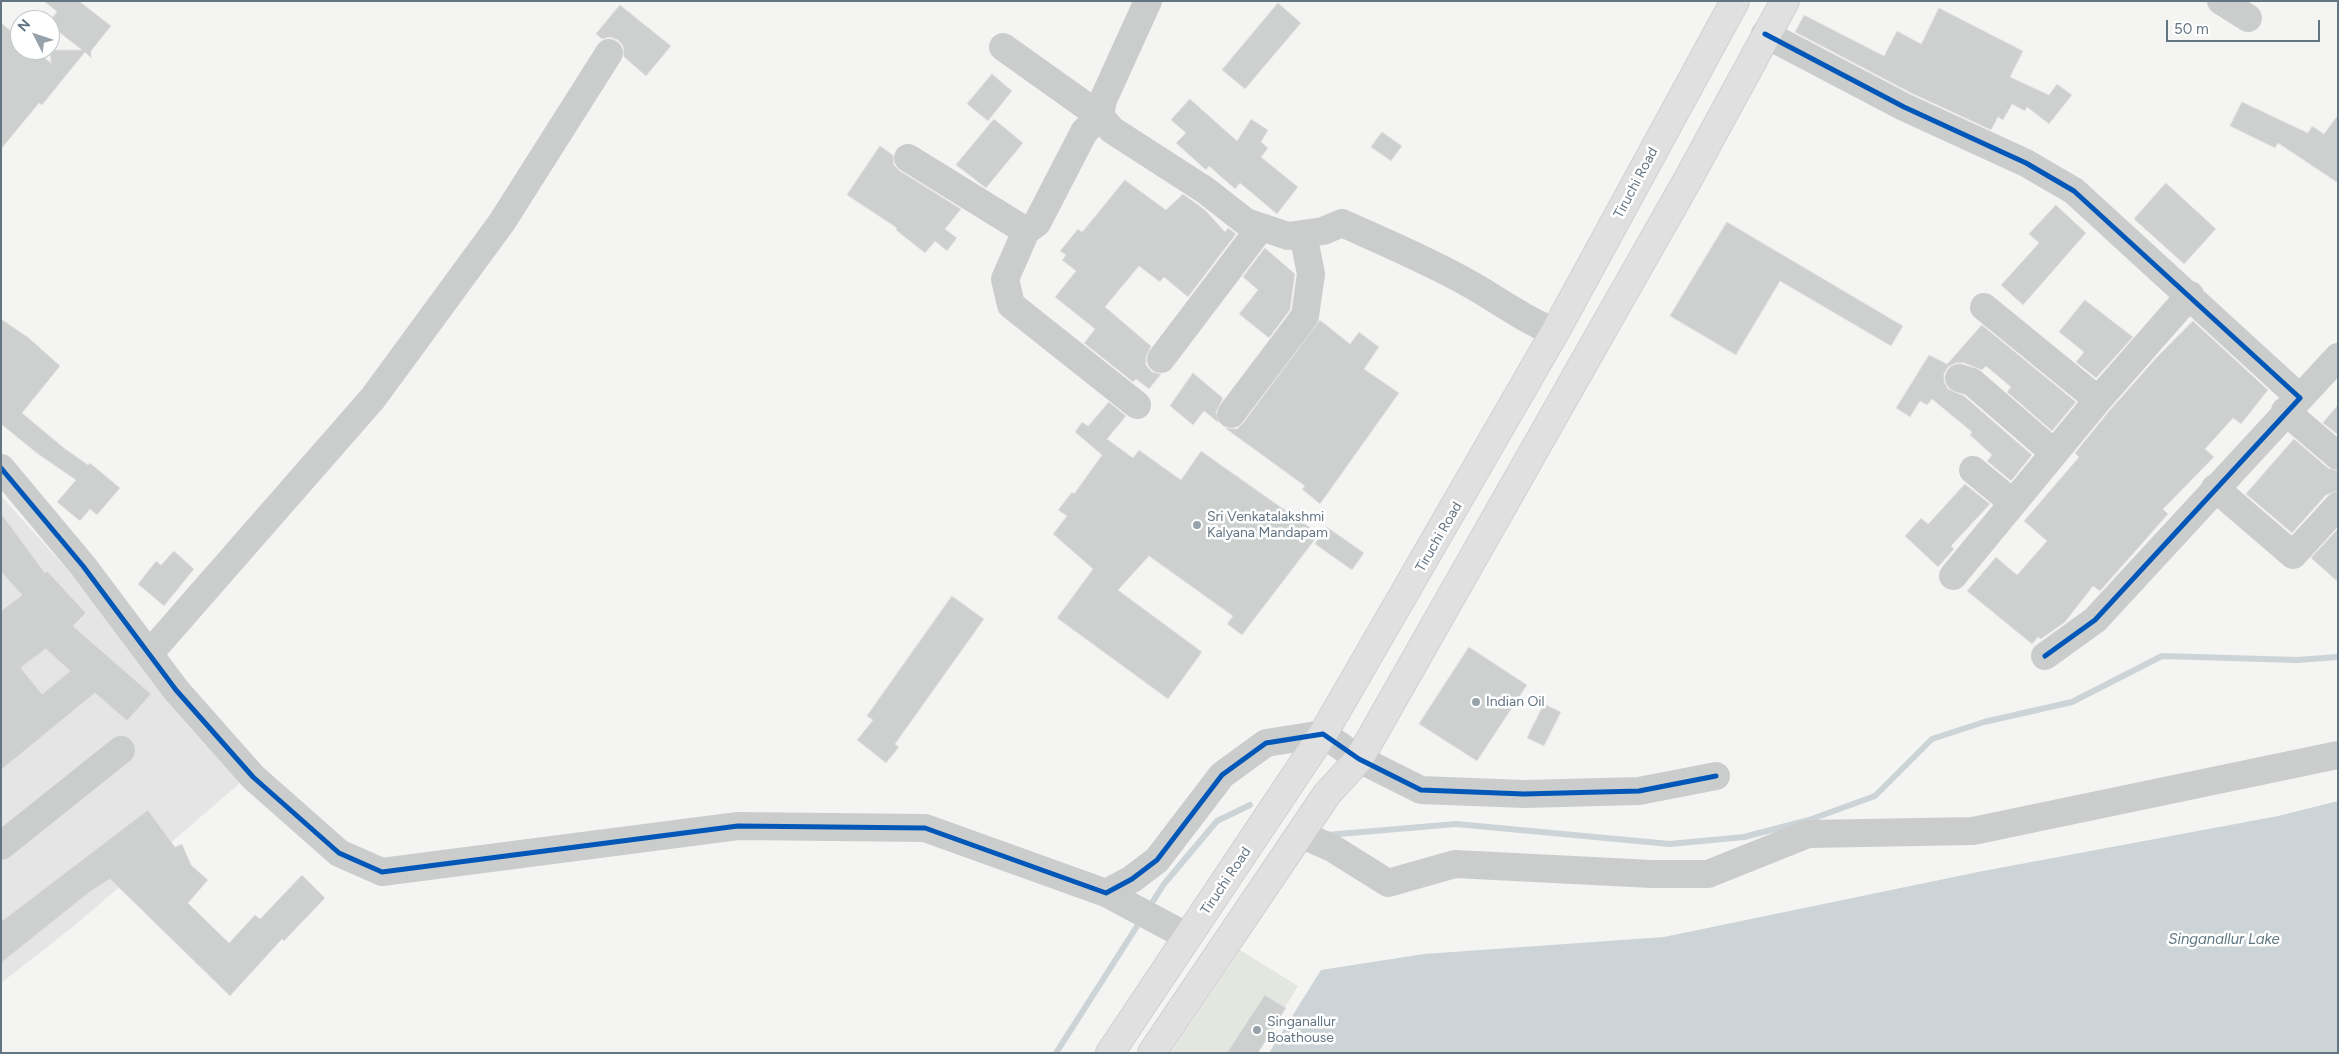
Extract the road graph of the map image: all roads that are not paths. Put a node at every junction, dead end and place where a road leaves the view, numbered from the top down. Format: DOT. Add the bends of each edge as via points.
graph roads {
  1 [pos="1148,1"];
  2 [pos="1735,1"];
  3 [pos="1785,1"];
  4 [pos="2221,1"];
  5 [pos="2248,18"];
  6 [pos="1765,34"];
  7 [pos="1003,47"];
  8 [pos="609,53"];
  9 [pos="1100,116"];
  10 [pos="908,158"];
  11 [pos="1260,227"];
  12 [pos="1026,231"];
  13 [pos="1302,234"];
  14 [pos="2190,295"];
  15 [pos="1984,306"];
  16 [pos="1555,332"];
  17 [pos="2338,357"];
  18 [pos="1161,359"];
  19 [pos="1959,378"];
  20 [pos="2098,400"];
  21 [pos="1137,405"];
  22 [pos="2292,405"];
  23 [pos="1232,414"];
  24 [pos="2054,453"];
  25 [pos="2338,456"];
  26 [pos="1,468"];
  27 [pos="1973,470"];
  28 [pos="2215,488"];
  29 [pos="2013,503"];
  30 [pos="2338,506"];
  31 [pos="1953,576"];
  32 [pos="149,654"];
  33 [pos="2045,656"];
  34 [pos="1323,734"];
  35 [pos="121,750"];
  36 [pos="2338,755"];
  37 [pos="1359,759"];
  38 [pos="1716,776"];
  39 [pos="1300,834"];
  40 [pos="1,846"];
  41 [pos="1106,893"];
  42 [pos="1188,937"];
  43 [pos="1110,1053"];
  44 [pos="1152,1053"];
  1 -- 9 [label="street" via="1103,100"];
  2 -- 16 [label="highway, Tiruchi Road"];
  3 -- 6 [label="highway"];
  4 -- 5 [label="street"];
  6 -- 14 [label="street" via="1904,107 2054,178 2074,191"];
  6 -- 37 [label="highway" via="1687,181"];
  7 -- 9 [label="street"];
  8 -- 32 [label="street" via="502,222 373,398"];
  9 -- 11 [label="street" via="1112,130 1205,190 1246,222"];
  9 -- 12 [label="street" via="1084,132 1037,222"];
  10 -- 12 [label="street"];
  11 -- 13 [label="street" via="1288,236"];
  11 -- 18 [label="street"];
  12 -- 21 [label="street" via="1005,279 1011,305"];
  13 -- 16 [label="street" via="1323,231 1342,223 1467,282 1537,326"];
  13 -- 23 [label="street" via="1311,274 1305,316"];
  14 -- 20 [label="street"];
  14 -- 22 [label="street"];
  15 -- 20 [label="street"];
  16 -- 34 [label="highway, Tiruchi Road"];
  17 -- 22 [label="street"];
  19 -- 24 [label="street" via="1972,382"];
  20 -- 24 [label="street"];
  22 -- 25 [label="street"];
  22 -- 28 [label="street"];
  24 -- 29 [label="street"];
  26 -- 32 [label="street" via="83,566"];
  27 -- 29 [label="street"];
  28 -- 30 [label="street" via="2293,555"];
  28 -- 33 [label="street" via="2095,620"];
  29 -- 31 [label="street"];
  32 -- 41 [label="street" via="176,690 253,777 339,853 382,872 738,826 925,828"];
  34 -- 37 [label="street"];
  34 -- 41 [label="street" via="1266,743 1222,775 1157,860"];
  34 -- 42 [label="highway, Tiruchi Road"];
  35 -- 40 [label="street"];
  36 -- 39 [label="street" via="1974,831 1808,834 1708,874 1455,864 1388,883 1332,848"];
  37 -- 38 [label="street" via="1421,790 1524,794 1639,792"];
  37 -- 39 [label="highway" via="1327,794"];
  39 -- 44 [label="highway"];
  41 -- 42 [label="street"];
  42 -- 43 [label="highway, Tiruchi Road"];
}
